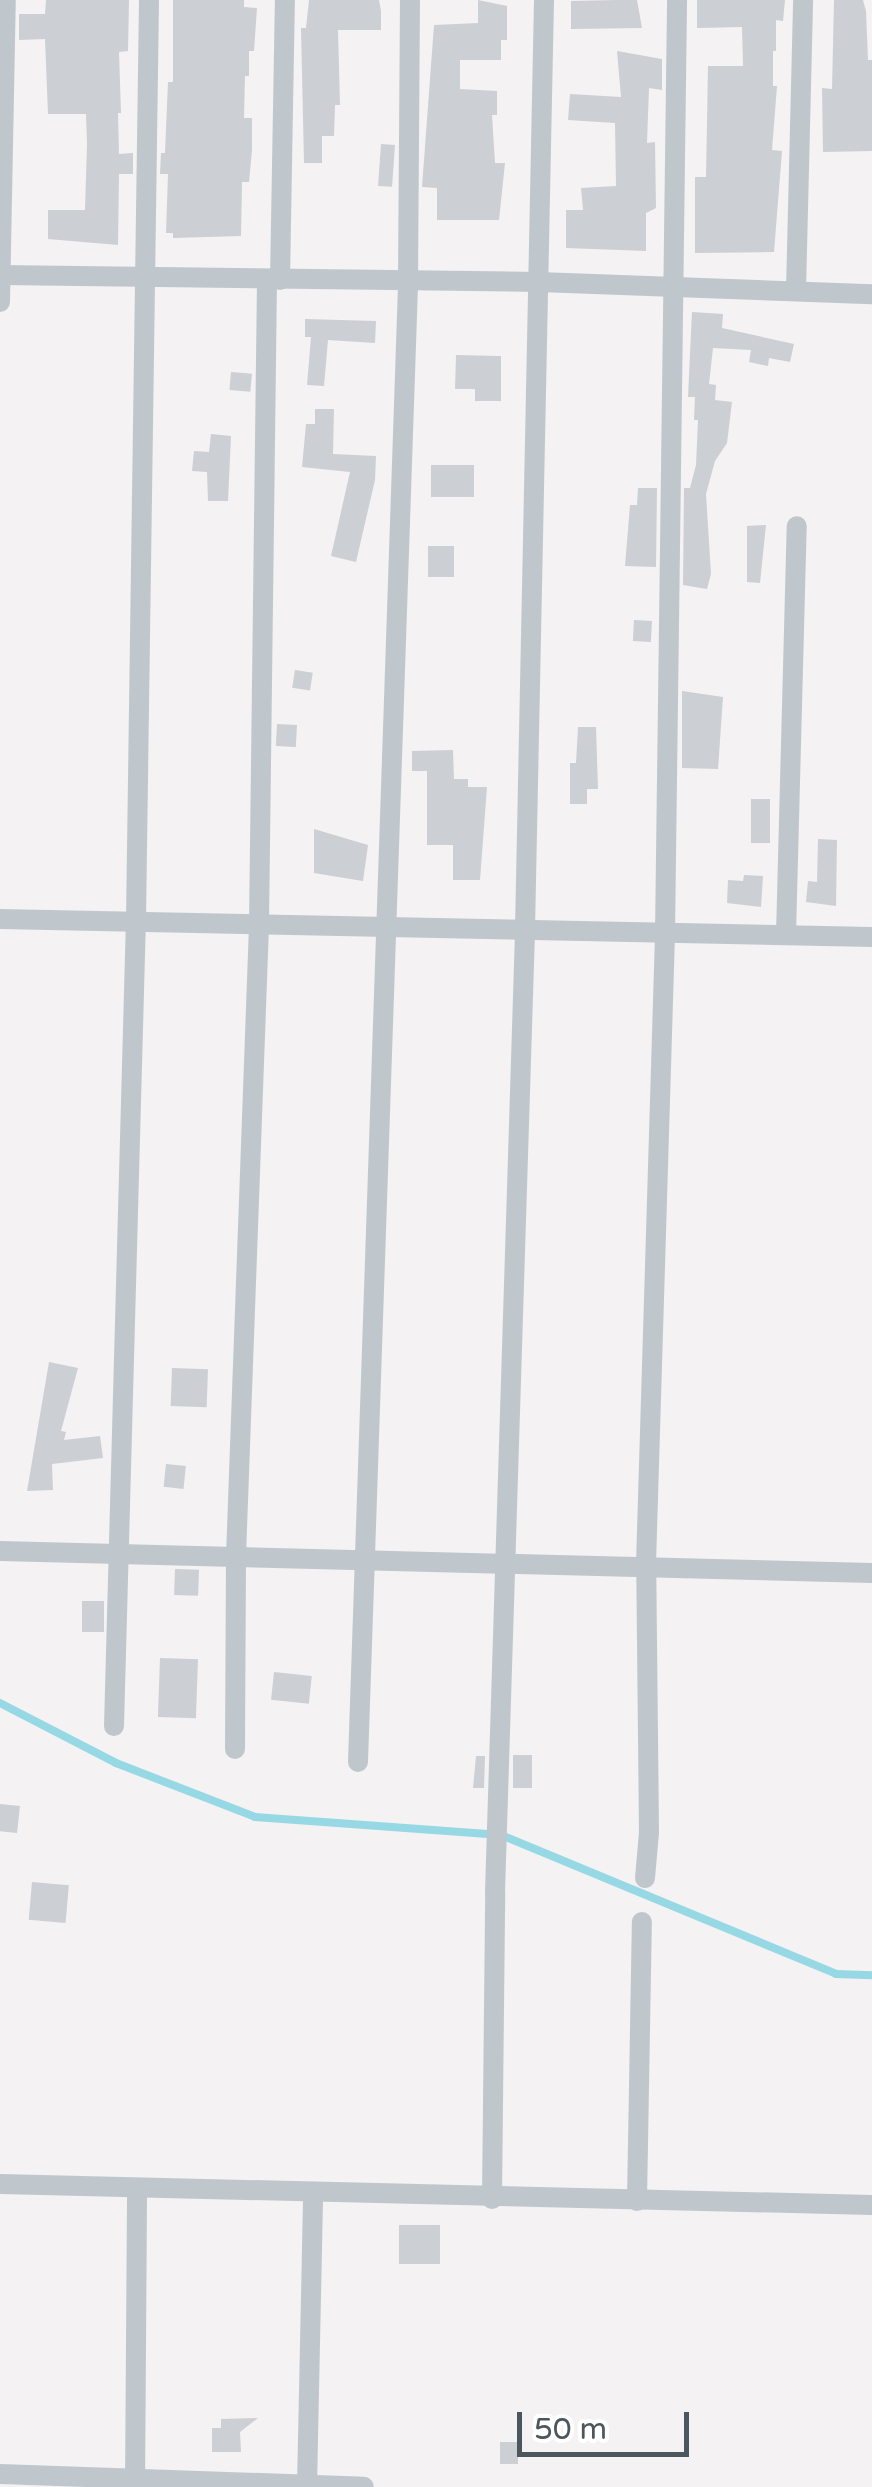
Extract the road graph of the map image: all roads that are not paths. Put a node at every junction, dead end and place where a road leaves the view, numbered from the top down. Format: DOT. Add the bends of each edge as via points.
graph roads {
  1 [pos="6,0"];
  2 [pos="150,0"];
  3 [pos="285,0"];
  4 [pos="410,0"];
  5 [pos="544,0"];
  6 [pos="677,0"];
  7 [pos="802,0"];
  8 [pos="0,276"];
  9 [pos="144,279"];
  10 [pos="273,280"];
  11 [pos="539,282"];
  12 [pos="408,283"];
  13 [pos="672,286"];
  14 [pos="796,291"];
  15 [pos="872,294"];
  16 [pos="0,302"];
  17 [pos="796,526"];
  18 [pos="0,919"];
  19 [pos="136,920"];
  20 [pos="259,925"];
  21 [pos="386,928"];
  22 [pos="525,930"];
  23 [pos="665,934"];
  24 [pos="786,935"];
  25 [pos="872,937"];
  26 [pos="0,1551"];
  27 [pos="115,1556"];
  28 [pos="236,1556"];
  29 [pos="366,1560"];
  30 [pos="503,1564"];
  31 [pos="646,1564"];
  32 [pos="872,1572"];
  33 [pos="114,1726"];
  34 [pos="236,1749"];
  35 [pos="358,1762"];
  36 [pos="645,1878"];
  37 [pos="642,1922"];
  38 [pos="0,2184"];
  39 [pos="137,2188"];
  40 [pos="313,2192"];
  41 [pos="492,2199"];
  42 [pos="637,2201"];
  43 [pos="872,2205"];
  44 [pos="0,2474"];
  45 [pos="135,2483"];
  46 [pos="307,2484"];
  47 [pos="364,2487"];
  1 -- 8 [label="street"];
  2 -- 9 [label="street"];
  3 -- 10 [label="street"];
  4 -- 12 [label="street"];
  5 -- 11 [label="street"];
  6 -- 13 [label="street"];
  7 -- 14 [label="street"];
  8 -- 9 [label="street"];
  8 -- 16 [label="street"];
  9 -- 10 [label="street"];
  9 -- 19 [label="street"];
  10 -- 12 [label="street"];
  10 -- 20 [label="street"];
  11 -- 12 [label="street"];
  11 -- 13 [label="street"];
  11 -- 22 [label="street"];
  12 -- 21 [label="street"];
  13 -- 14 [label="street"];
  13 -- 23 [label="street"];
  14 -- 15 [label="street"];
  17 -- 24 [label="street"];
  18 -- 19 [label="street"];
  19 -- 20 [label="street"];
  19 -- 27 [label="street"];
  20 -- 21 [label="street"];
  20 -- 28 [label="street"];
  21 -- 22 [label="street"];
  21 -- 29 [label="street"];
  22 -- 23 [label="street"];
  22 -- 30 [label="street"];
  23 -- 24 [label="street"];
  23 -- 31 [label="street"];
  24 -- 25 [label="street"];
  26 -- 27 [label="street"];
  27 -- 28 [label="street"];
  27 -- 33 [label="street"];
  28 -- 29 [label="street"];
  28 -- 34 [label="street"];
  29 -- 30 [label="street"];
  29 -- 35 [label="street"];
  30 -- 31 [label="street"];
  30 -- 41 [label="street"];
  31 -- 32 [label="street"];
  31 -- 36 [label="street"];
  37 -- 42 [label="street"];
  38 -- 39 [label="street"];
  39 -- 40 [label="street"];
  39 -- 45 [label="street"];
  40 -- 41 [label="street"];
  40 -- 46 [label="street"];
  41 -- 42 [label="street"];
  42 -- 43 [label="street"];
  44 -- 45 [label="street"];
  45 -- 46 [label="street"];
  46 -- 47 [label="street"];
}
